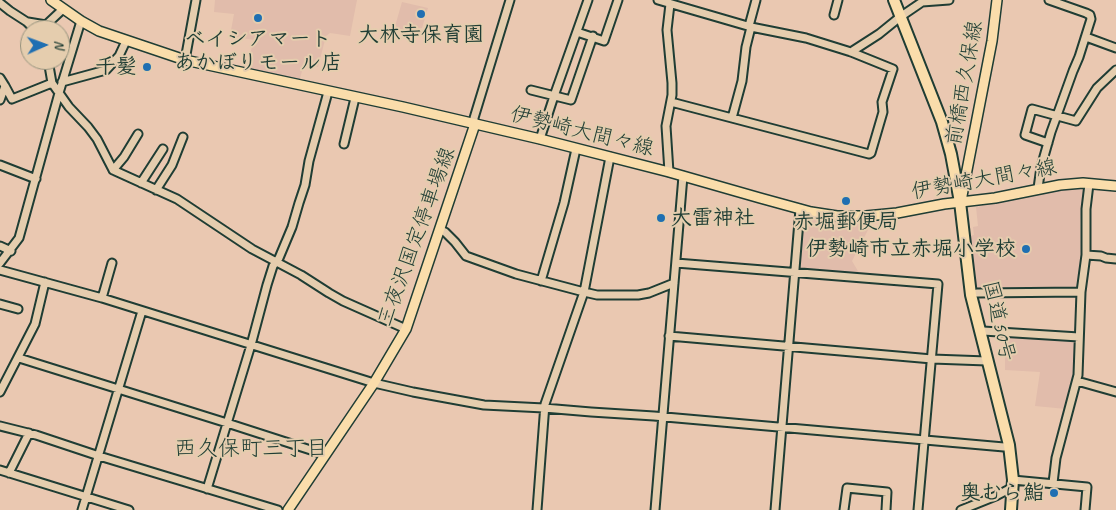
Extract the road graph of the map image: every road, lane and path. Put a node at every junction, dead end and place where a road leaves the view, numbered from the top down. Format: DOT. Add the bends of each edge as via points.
graph roads {
  1 [pos="51,0"];
  2 [pos="196,0"];
  3 [pos="510,0"];
  4 [pos="588,0"];
  5 [pos="618,0"];
  6 [pos="658,0"];
  7 [pos="756,0"];
  8 [pos="838,0"];
  9 [pos="894,0"];
  10 [pos="949,0"];
  11 [pos="997,0"];
  12 [pos="1048,0"];
  13 [pos="0,3"];
  14 [pos="670,4"];
  15 [pos="63,9"];
  16 [pos="834,15"];
  17 [pos="900,17"];
  18 [pos="24,20"];
  19 [pos="51,20"];
  20 [pos="80,21"];
  21 [pos="750,27"];
  22 [pos="577,32"];
  23 [pos="593,36"];
  24 [pos="1086,37"];
  25 [pos="126,41"];
  26 [pos="1116,48"];
  27 [pos="851,52"];
  28 [pos="185,60"];
  29 [pos="50,70"];
  30 [pos="1116,70"];
  31 [pos="0,78"];
  32 [pos="62,82"];
  33 [pos="52,83"];
  34 [pos="5,86"];
  35 [pos="531,90"];
  36 [pos="328,92"];
  37 [pos="59,93"];
  38 [pos="554,96"];
  39 [pos="355,98"];
  40 [pos="0,100"];
  41 [pos="671,102"];
  42 [pos="1056,116"];
  43 [pos="732,118"];
  44 [pos="475,124"];
  45 [pos="138,134"];
  46 [pos="183,137"];
  47 [pos="540,139"];
  48 [pos="1048,143"];
  49 [pos="344,144"];
  50 [pos="163,149"];
  51 [pos="576,149"];
  52 [pos="610,157"];
  53 [pos="0,165"];
  54 [pos="113,170"];
  55 [pos="669,172"];
  56 [pos="683,176"];
  57 [pos="36,178"];
  58 [pos="141,183"];
  59 [pos="1089,184"];
  60 [pos="1116,186"];
  61 [pos="1038,188"];
  62 [pos="156,190"];
  63 [pos="960,202"];
  64 [pos="800,209"];
  65 [pos="440,230"];
  66 [pos="0,246"];
  67 [pos="11,251"];
  68 [pos="1086,255"];
  69 [pos="1116,259"];
  70 [pos="276,262"];
  71 [pos="0,263"];
  72 [pos="112,263"];
  73 [pos="676,263"];
  74 [pos="0,270"];
  75 [pos="795,272"];
  76 [pos="541,281"];
  77 [pos="46,282"];
  78 [pos="674,282"];
  79 [pos="584,292"];
  80 [pos="1081,292"];
  81 [pos="977,293"];
  82 [pos="102,298"];
  83 [pos="0,304"];
  84 [pos="18,309"];
  85 [pos="142,311"];
  86 [pos="406,329"];
  87 [pos="983,331"];
  88 [pos="669,336"];
  89 [pos="1079,337"];
  90 [pos="251,345"];
  91 [pos="788,346"];
  92 [pos="17,359"];
  93 [pos="932,359"];
  94 [pos="988,361"];
  95 [pos="1077,381"];
  96 [pos="374,383"];
  97 [pos="119,390"];
  98 [pos="0,392"];
  99 [pos="1116,392"];
  100 [pos="544,408"];
  101 [pos="662,417"];
  102 [pos="227,423"];
  103 [pos="0,426"];
  104 [pos="781,427"];
  105 [pos="29,433"];
  106 [pos="925,440"];
  107 [pos="1009,444"];
  108 [pos="98,456"];
  109 [pos="324,456"];
  110 [pos="0,470"];
  111 [pos="9,473"];
  112 [pos="1013,483"];
  113 [pos="1053,483"];
  114 [pos="207,489"];
  115 [pos="86,496"];
  116 [pos="82,510"];
  117 [pos="129,510"];
  118 [pos="278,510"];
  119 [pos="288,510"];
  120 [pos="536,510"];
  121 [pos="655,510"];
  122 [pos="775,510"];
  123 [pos="844,510"];
  124 [pos="886,510"];
  125 [pos="918,510"];
  126 [pos="961,510"];
  127 [pos="1011,510"];
  128 [pos="1085,510"];
  1 -- 15 [label="main road, 伊勢崎大間々線"];
  2 -- 28 [label="street"];
  3 -- 44 [label="street" via="474,118"];
  4 -- 22 [label="street"];
  5 -- 23 [label="street" via="604,40"];
  6 -- 14 [label="street"];
  7 -- 21 [label="street"];
  8 -- 16 [label="street"];
  9 -- 17 [label="highway, 国道50号"];
  10 -- 17 [label="street" via="922,2"];
  11 -- 63 [label="main road, 前橋西久保線" via="992,42"];
  12 -- 24 [label="street" via="1090,15"];
  13 -- 18 [label="street"];
  14 -- 21 [label="street"];
  14 -- 41 [label="street" via="667,30"];
  15 -- 19 [label="street"];
  15 -- 20 [label="main road, 伊勢崎大間々線"];
  17 -- 27 [label="street"];
  17 -- 63 [label="highway, 国道50号" via="947,138"];
  20 -- 25 [label="main road, 伊勢崎大間々線"];
  20 -- 32 [label="street"];
  21 -- 27 [label="street" via="797,35"];
  21 -- 43 [label="street" via="742,81"];
  22 -- 23 [label="street"];
  22 -- 38 [label="street"];
  23 -- 38 [label="street" via="571,100"];
  24 -- 26 [label="street"];
  24 -- 42 [label="street"];
  25 -- 28 [label="main road, 伊勢崎大間々線"];
  25 -- 32 [label="street" via="119,56 106,70"];
  27 -- 43 [label="street" via="892,69 871,153"];
  28 -- 36 [label="main road, 伊勢崎大間々線"];
  29 -- 33 [label="street"];
  30 -- 42 [label="street" via="1094,92 1076,121"];
  31 -- 34 [label="street"];
  32 -- 37 [label="street"];
  33 -- 34 [label="street" via="12,99"];
  33 -- 37 [label="street"];
  34 -- 40 [label="street"];
  35 -- 38 [label="street"];
  36 -- 39 [label="main road, 伊勢崎大間々線"];
  36 -- 70 [label="street" via="297,213"];
  37 -- 54 [label="street" via="97,139"];
  37 -- 57 [label="street"];
  38 -- 47 [label="street"];
  39 -- 44 [label="main road, 伊勢崎大間々線"];
  39 -- 49 [label="street"];
  41 -- 43 [label="street"];
  41 -- 55 [label="street" via="666,126"];
  42 -- 48 [label="street"];
  42 -- 48 [label="street" via="1032,109 1025,135"];
  44 -- 47 [label="main road, 伊勢崎大間々線"];
  44 -- 65 [label="main road, 三夜沢国定停車場線"];
  45 -- 54 [label="street"];
  46 -- 62 [label="street" via="172,165"];
  47 -- 51 [label="main road, 伊勢崎大間々線"];
  48 -- 61 [label="street"];
  50 -- 58 [label="street"];
  51 -- 52 [label="main road, 伊勢崎大間々線"];
  51 -- 76 [label="street"];
  52 -- 55 [label="main road, 伊勢崎大間々線"];
  52 -- 79 [label="street"];
  53 -- 57 [label="street"];
  54 -- 58 [label="street"];
  55 -- 56 [label="main road, 伊勢崎大間々線"];
  56 -- 64 [label="main road, 伊勢崎大間々線"];
  56 -- 73 [label="street"];
  57 -- 67 [label="street" via="20,238"];
  58 -- 62 [label="street"];
  59 -- 60 [label="main road, 伊勢崎大間々線"];
  59 -- 61 [label="main road, 伊勢崎大間々線"];
  59 -- 68 [label="street"];
  61 -- 63 [label="main road, 伊勢崎大間々線"];
  62 -- 70 [label="street" via="177,199"];
  63 -- 64 [label="main road, 伊勢崎大間々線" via="866,216 837,216"];
  63 -- 94 [label="highway, 国道50号" via="969,281"];
  64 -- 75 [label="street"];
  65 -- 76 [label="street" via="466,256"];
  65 -- 86 [label="main road, 三夜沢国定停車場線"];
  66 -- 67 [label="street"];
  67 -- 71 [label="street"];
  68 -- 69 [label="street"];
  68 -- 80 [label="street"];
  70 -- 86 [label="street" via="343,300"];
  70 -- 90 [label="street" via="266,285"];
  72 -- 82 [label="street"];
  73 -- 75 [label="street"];
  73 -- 78 [label="street"];
  74 -- 77 [label="street"];
  75 -- 91 [label="street"];
  75 -- 93 [label="street" via="938,284"];
  76 -- 79 [label="street"];
  77 -- 82 [label="street"];
  77 -- 92 [label="street" via="35,324"];
  78 -- 79 [label="street" via="638,295"];
  78 -- 88 [label="street"];
  79 -- 100 [label="street"];
  80 -- 81 [label="street"];
  80 -- 89 [label="street"];
  82 -- 85 [label="street"];
  83 -- 84 [label="street"];
  85 -- 90 [label="street"];
  85 -- 97 [label="street"];
  86 -- 96 [label="main road, 三夜沢国定停車場線"];
  87 -- 89 [label="street"];
  88 -- 91 [label="street"];
  88 -- 101 [label="street"];
  89 -- 95 [label="street"];
  90 -- 96 [label="street"];
  90 -- 102 [label="street"];
  91 -- 93 [label="street"];
  91 -- 104 [label="street"];
  92 -- 97 [label="street"];
  92 -- 98 [label="street"];
  93 -- 94 [label="street"];
  93 -- 106 [label="street"];
  94 -- 107 [label="highway, 国道50号"];
  95 -- 99 [label="street"];
  95 -- 113 [label="street" via="1056,458"];
  96 -- 100 [label="street" via="484,405"];
  96 -- 109 [label="main road, 三夜沢国定停車場線"];
  97 -- 102 [label="street"];
  97 -- 108 [label="street"];
  100 -- 101 [label="street"];
  100 -- 120 [label="street"];
  101 -- 104 [label="street"];
  101 -- 121 [label="street"];
  102 -- 109 [label="street"];
  102 -- 114 [label="street"];
  103 -- 105 [label="street"];
  104 -- 106 [label="street"];
  104 -- 122 [label="street"];
  105 -- 108 [label="street"];
  105 -- 111 [label="street"];
  106 -- 107 [label="street" via="1004,447"];
  106 -- 125 [label="street"];
  107 -- 112 [label="highway, 国道50号"];
  108 -- 114 [label="street"];
  108 -- 115 [label="street"];
  109 -- 119 [label="main road, 三夜沢国定停車場線"];
  110 -- 111 [label="street"];
  111 -- 115 [label="street"];
  112 -- 113 [label="street"];
  112 -- 126 [label="street" via="996,496"];
  112 -- 127 [label="highway, 国道50号"];
  113 -- 128 [label="street" via="1087,486"];
  114 -- 118 [label="street"];
  115 -- 116 [label="street"];
  115 -- 117 [label="street"];
  123 -- 124 [label="street" via="847,488 887,492"];
}
